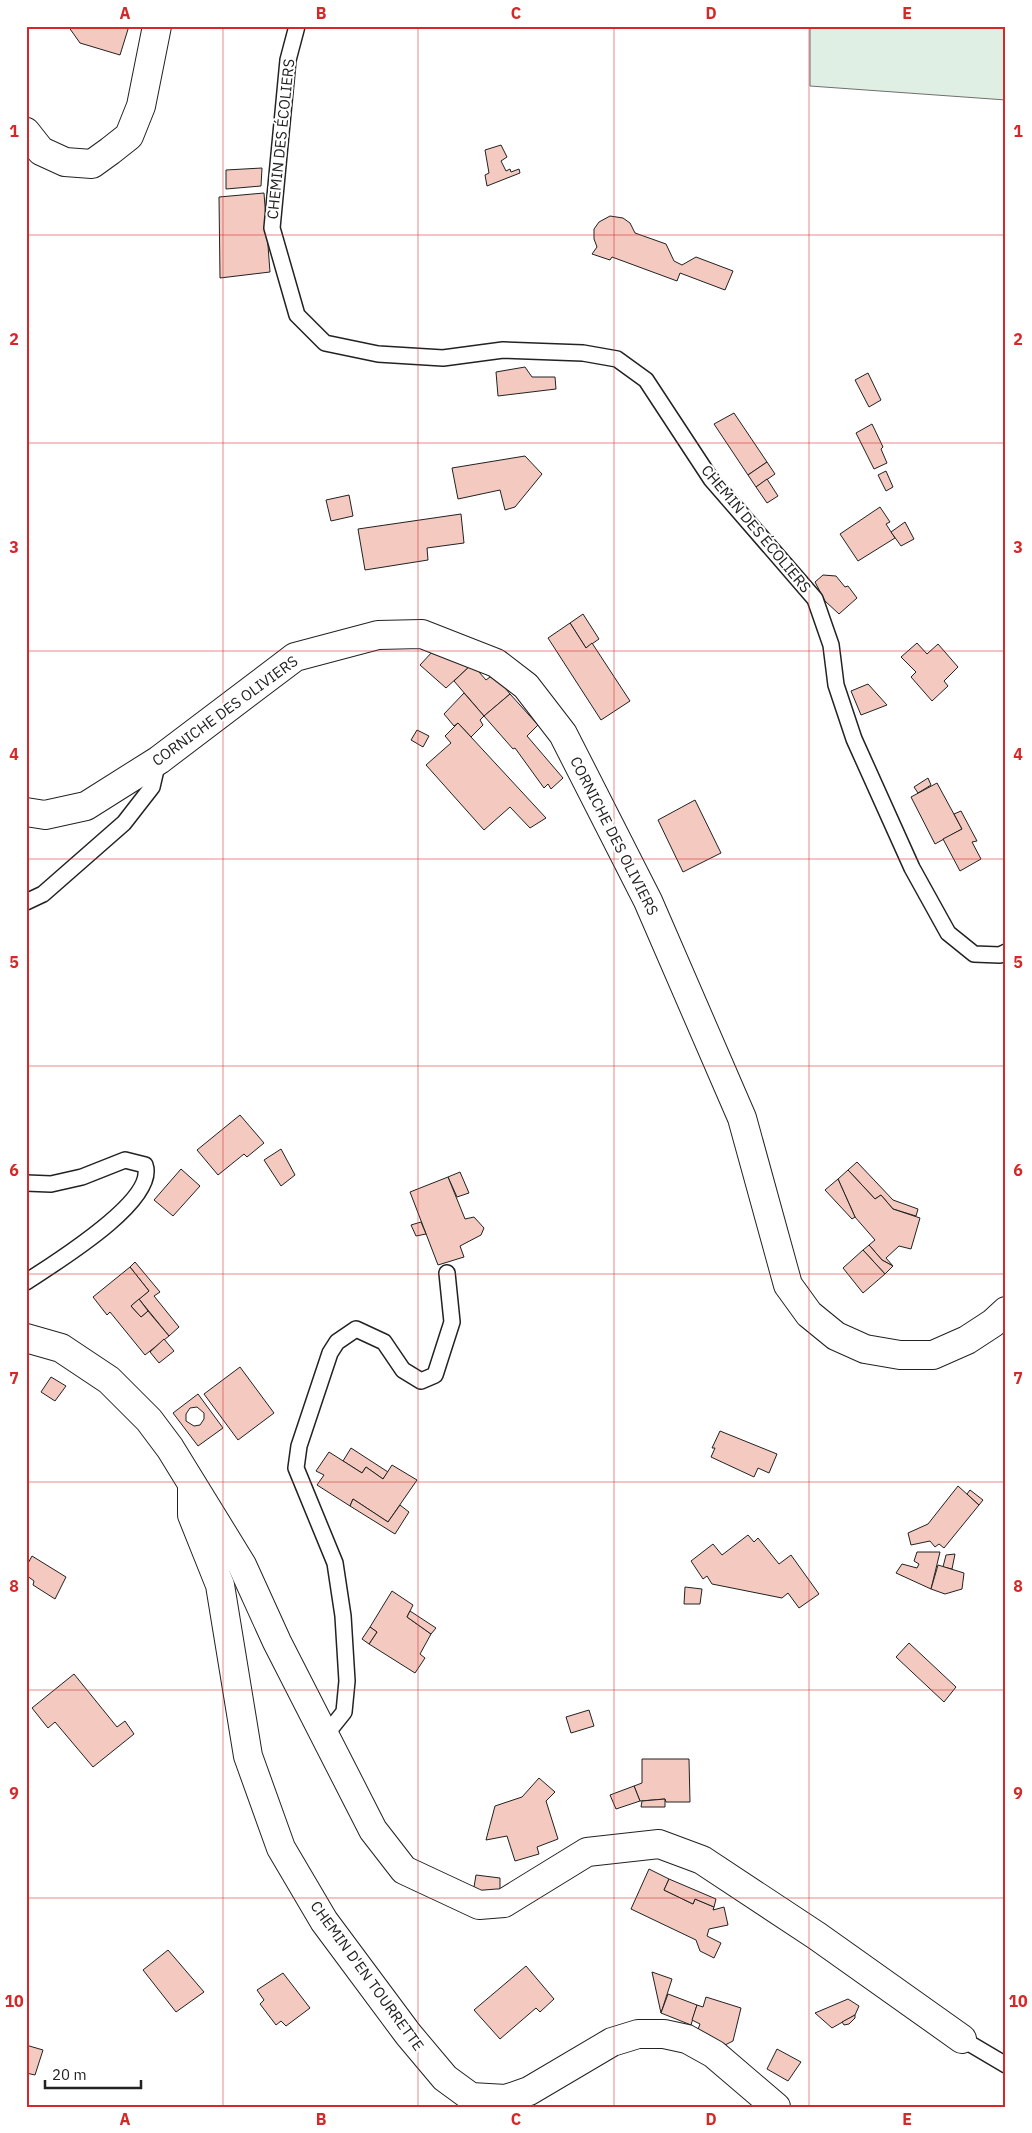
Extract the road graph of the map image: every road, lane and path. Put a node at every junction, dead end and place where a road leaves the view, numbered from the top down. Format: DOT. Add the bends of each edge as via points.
graph roads {
  1 [pos="157,26"];
  2 [pos="297,26"];
  3 [pos="26,132"];
  4 [pos="158,760"];
  5 [pos="26,812"];
  6 [pos="26,902"];
  7 [pos="1006,952"];
  8 [pos="26,1183"];
  9 [pos="447,1273"];
  10 [pos="26,1282"];
  11 [pos="1006,1311"];
  12 [pos="26,1338"];
  13 [pos="192,1481"];
  14 [pos="324,1737"];
  15 [pos="962,2039"];
  16 [pos="1006,2065"];
  17 [pos="776,2107"];
  1 -- 3 [label="street" via="141,106 129,136 110,152 92,164 65,162 41,151"];
  2 -- 7 [label="lane, CHEMIN DES ÉCOLIERS" via="288,60 272,228 297,314 325,343 378,354 443,358 504,350 583,353 617,359 646,380 711,479 815,599 831,645 836,685 854,739 912,868 948,934 974,954 1000,955"];
  4 -- 5 [label="street, CORNICHE DES OLIVIERS" via="86,806 45,815"];
  4 -- 6 [label="lane" via="152,787 124,823 44,894"];
  4 -- 11 [label="street, CORNICHE DES OLIVIERS" via="295,657 378,635 422,634 496,663 526,686 563,734 648,901 742,1118 788,1286 809,1314 836,1336 864,1349 900,1355 934,1355 968,1340"];
  8 -- 10 [label="lane" via="51,1184 82,1178 125,1160 145,1165 148,1172 144,1186 124,1210 94,1237"];
  9 -- 14 [label="lane" via="452,1322 435,1375 421,1381 403,1370 384,1342 356,1329 337,1342 330,1353 299,1446 296,1468 336,1563 343,1616 347,1681 344,1712"];
  12 -- 13 [label="street" via="61,1348 109,1380 149,1420"];
  13 -- 14 [label="street" via="242,1565"];
  13 -- 17 [label="street, CHEMIN D'EN TOURRETTE" via="192,1516 220,1585 248,1756 281,1848 324,1921 445,2078 471,2097 506,2099 612,2042 638,2034 664,2034 687,2039 714,2054"];
  14 -- 15 [label="street" via="374,1830 404,1870 449,1892 479,1905 504,1904 587,1852 659,1844 702,1860 817,1936"];
  15 -- 16 [label="lane"];
}
